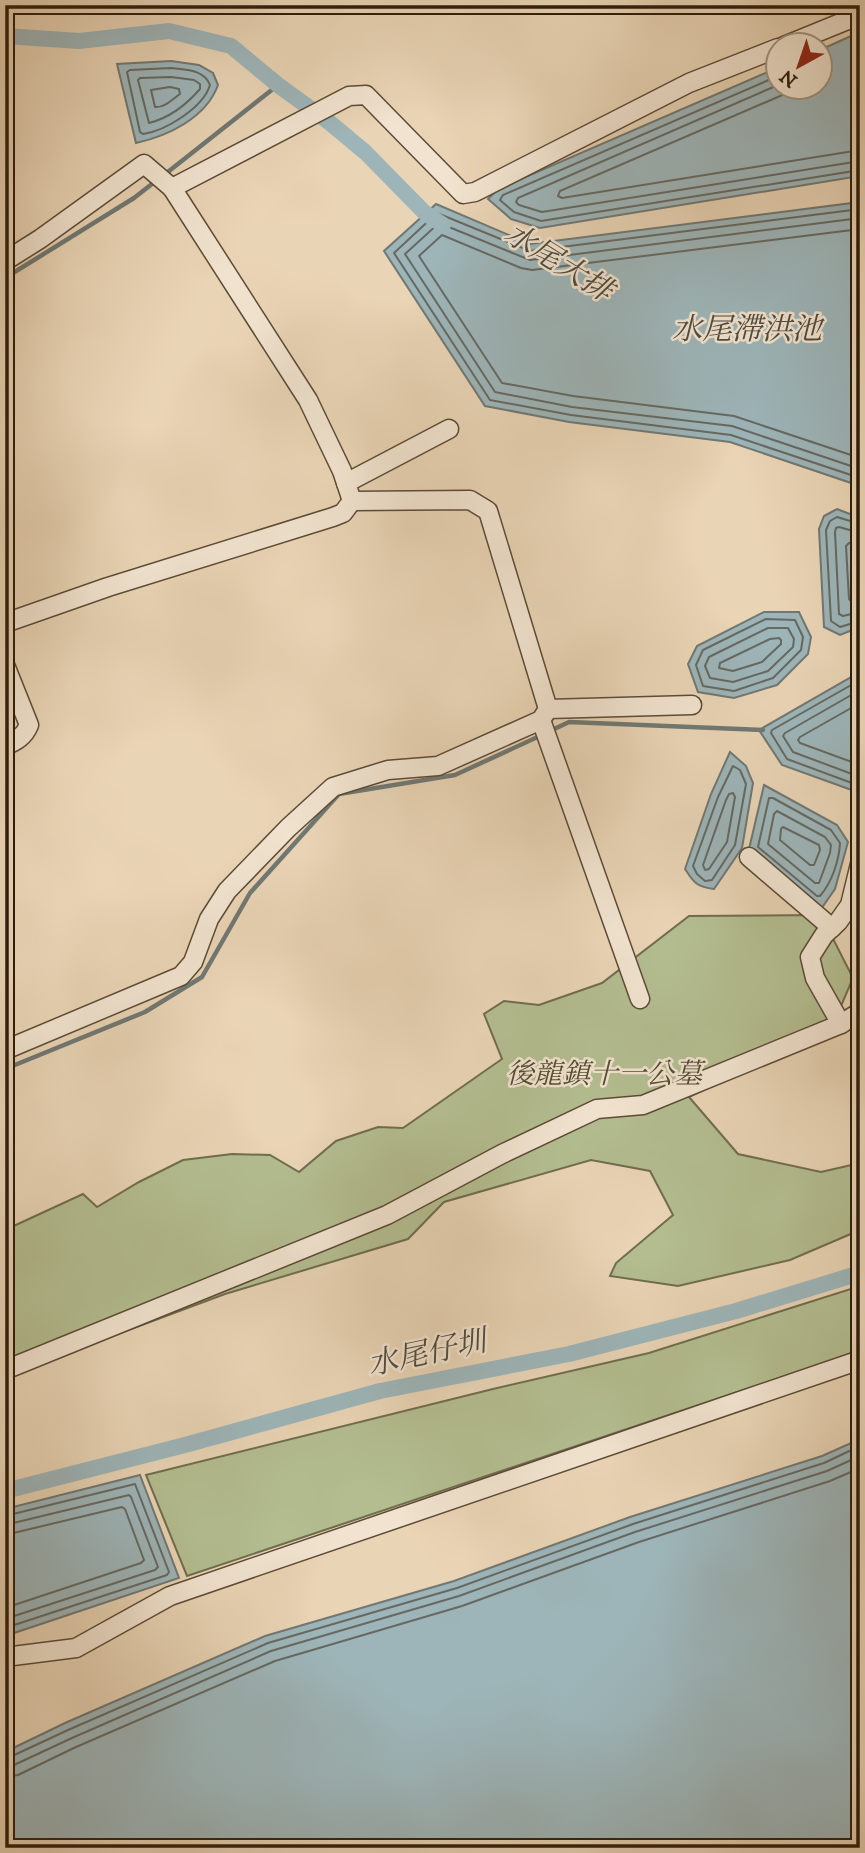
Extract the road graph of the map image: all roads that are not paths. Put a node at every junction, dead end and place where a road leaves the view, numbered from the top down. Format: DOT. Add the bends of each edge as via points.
graph roads {
  1 [pos="860,15"];
  2 [pos="818,32"];
  3 [pos="764,54"];
  4 [pos="164,181"];
  5 [pos="5,261"];
  6 [pos="449,429"];
  7 [pos="346,483"];
  8 [pos="352,501"];
  9 [pos="5,624"];
  10 [pos="5,665"];
  11 [pos="692,705"];
  12 [pos="545,724"];
  13 [pos="5,746"];
  14 [pos="749,857"];
  15 [pos="860,864"];
  16 [pos="832,928"];
  17 [pos="640,999"];
  18 [pos="860,1012"];
  19 [pos="841,1024"];
  20 [pos="5,1050"];
  21 [pos="860,1360"];
  22 [pos="5,1370"];
  23 [pos="5,1657"];
  1 -- 2 [label="street"];
  3 -- 4 [label="street" via="689,83 475,192 463,194 366,95 349,96 284,130"];
  4 -- 5 [label="street" via="144,164"];
  4 -- 7 [label="street" via="308,400"];
  6 -- 7 [label="street"];
  7 -- 8 [label="street"];
  8 -- 9 [label="street" via="333,517"];
  8 -- 12 [label="street" via="470,500 488,511"];
  10 -- 13 [label="street" via="29,725 26,733"];
  11 -- 12 [label="street"];
  12 -- 17 [label="street"];
  12 -- 20 [label="street" via="438,766 388,770 334,787 227,891 209,919 193,962 181,976"];
  14 -- 16 [label="street"];
  15 -- 16 [label="street" via="850,905"];
  16 -- 19 [label="street" via="810,957 814,978"];
  18 -- 19 [label="street"];
  19 -- 22 [label="street" via="643,1105 597,1109 387,1215"];
  21 -- 23 [label="street" via="170,1596 76,1647"];
}
